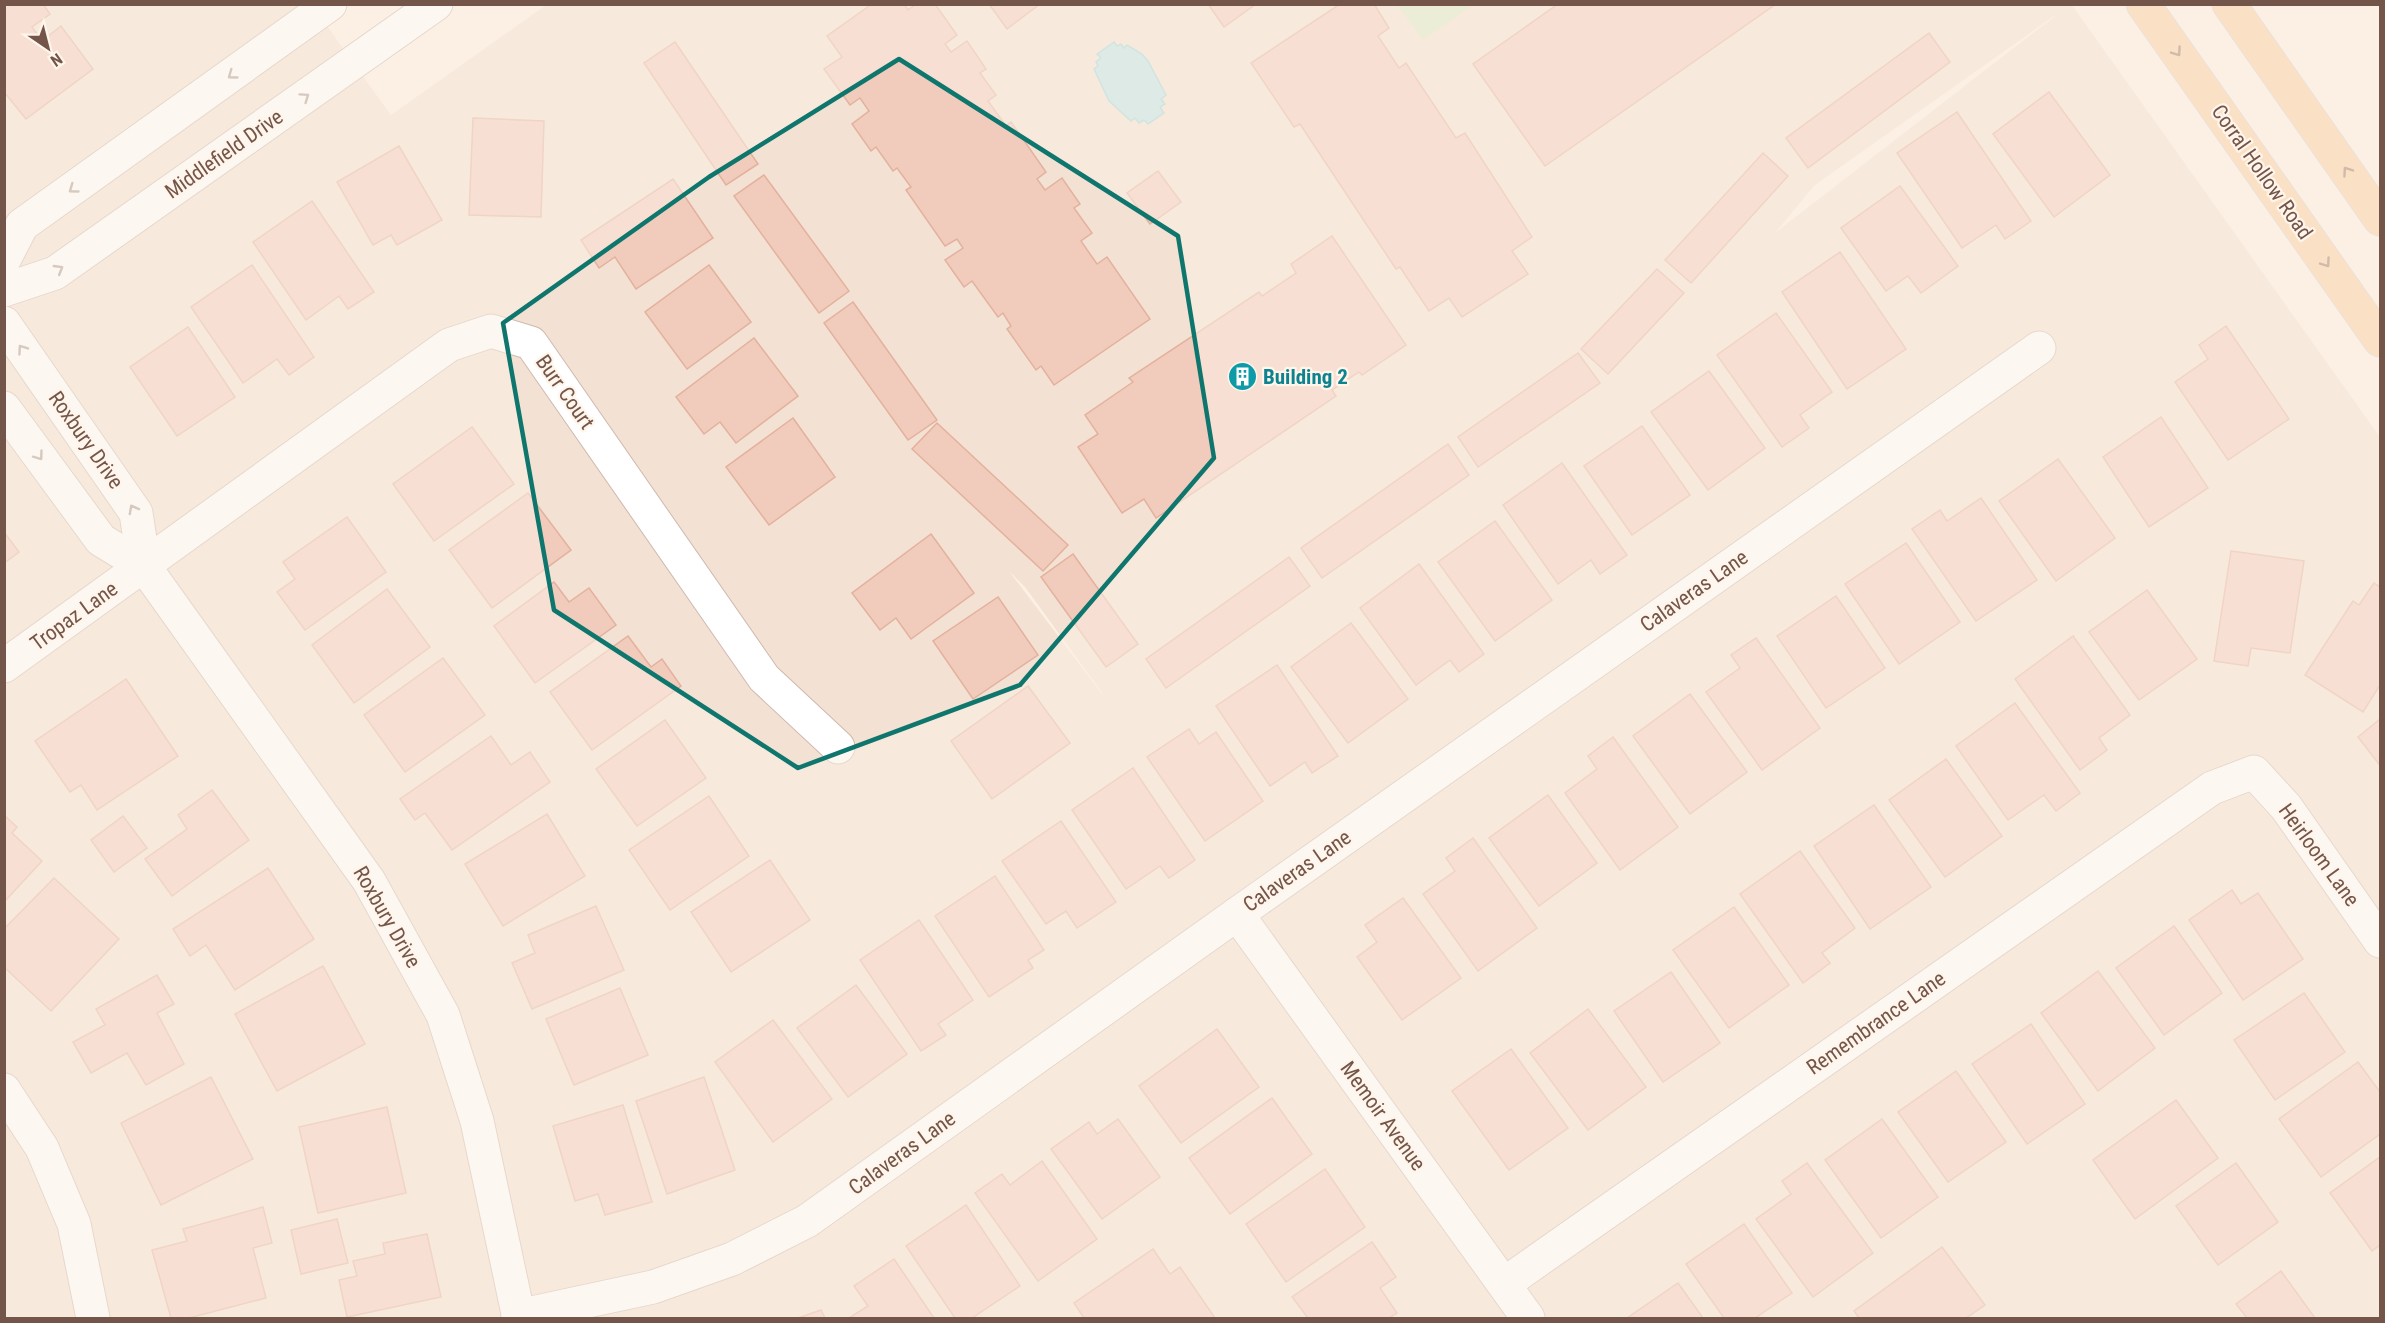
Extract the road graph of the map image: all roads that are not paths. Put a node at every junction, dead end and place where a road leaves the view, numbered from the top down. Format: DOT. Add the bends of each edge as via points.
graph roads {
  1 [pos="330,4"];
  2 [pos="436,4"];
  3 [pos="2143,4"];
  4 [pos="2229,4"];
  5 [pos="2380,219"];
  6 [pos="4,260"];
  7 [pos="4,290"];
  8 [pos="4,323"];
  9 [pos="2380,340"];
  10 [pos="2039,348"];
  11 [pos="4,408"];
  12 [pos="144,566"];
  13 [pos="4,666"];
  14 [pos="838,747"];
  15 [pos="2254,772"];
  16 [pos="1237,914"];
  17 [pos="2380,941"];
  18 [pos="4,1090"];
  19 [pos="1504,1284"];
  20 [pos="518,1317"];
  21 [pos="93,1318"];
  22 [pos="1528,1318"];
  1 -- 6 [label="street, one-way" via="22,225"];
  7 -- 2 [label="street, Middlefield Drive, one-way" via="55,273"];
  3 -- 9 [label="main road, Corral Hollow Road, one-way"];
  5 -- 4 [label="main road, one-way"];
  12 -- 8 [label="street, Roxbury Drive, one-way" via="136,513"];
  10 -- 16 [label="street, Calaveras Lane"];
  11 -- 12 [label="street, Roxbury Drive, one-way" via="101,540"];
  12 -- 13 [label="street, Tropaz Lane"];
  12 -- 14 [label="street, Burr Court" via="449,345 491,332 531,343 764,678"];
  12 -- 20 [label="street, Roxbury Drive" via="369,881 443,1015 477,1121"];
  15 -- 17 [label="street, Heirloom Lane" via="2286,807"];
  15 -- 19 [label="street, Remembrance Lane" via="2212,788"];
  16 -- 19 [label="street, Memoir Avenue"];
  16 -- 20 [label="street, Calaveras Lane" via="807,1221 732,1259 653,1287"];
  18 -- 21 [label="street" via="42,1148 74,1224"];
  19 -- 22 [label="street, Memoir Avenue"];
}
